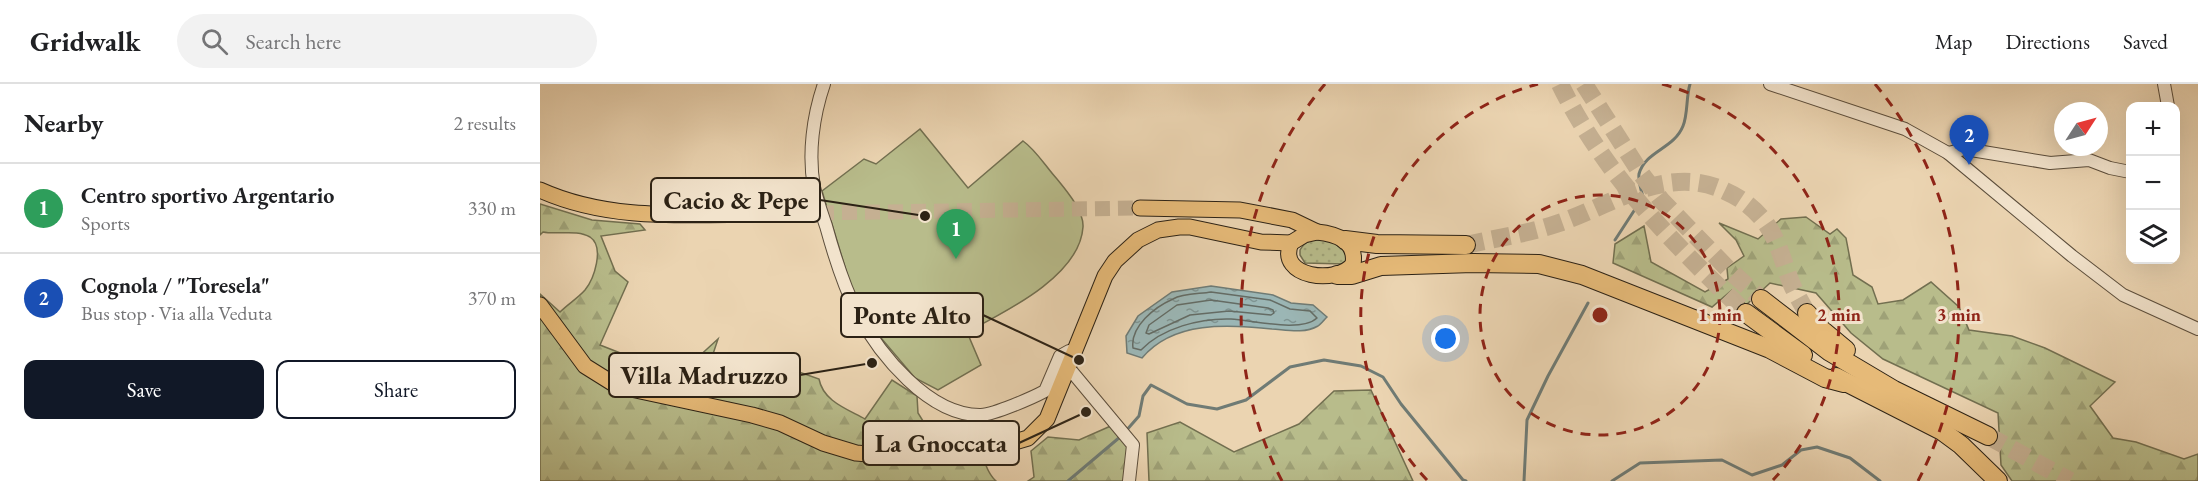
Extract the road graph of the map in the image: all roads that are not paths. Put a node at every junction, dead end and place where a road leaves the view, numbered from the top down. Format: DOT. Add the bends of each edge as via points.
graph roads {
  1 [pos="824,84"];
  2 [pos="1770,84"];
  3 [pos="2164,84"];
  4 [pos="2167,102"];
  5 [pos="1948,153"];
  6 [pos="2126,171"];
  7 [pos="540,190"];
  8 [pos="1140,208"];
  9 [pos="1259,213"];
  10 [pos="750,214"];
  11 [pos="1317,232"];
  12 [pos="1345,240"];
  13 [pos="1261,242"];
  14 [pos="1292,242"];
  15 [pos="1466,245"];
  16 [pos="1291,263"];
  17 [pos="1337,275"];
  18 [pos="1761,299"];
  19 [pos="540,305"];
  20 [pos="1746,313"];
  21 [pos="1808,313"];
  22 [pos="2198,329"];
  23 [pos="1070,360"];
  24 [pos="1856,367"];
  25 [pos="1844,383"];
  26 [pos="1988,436"];
  27 [pos="1129,481"];
  28 [pos="1998,481"];
  1 -- 23 [label="street" via="812,146 814,186 832,249 856,311 916,390 951,408 978,414 996,411 1045,391 1060,356 1069,351"];
  2 -- 5 [label="street" via="1905,129"];
  3 -- 4 [label="street"];
  5 -- 6 [label="street" via="1965,149 2050,163 2089,160"];
  5 -- 22 [label="street" via="2123,295"];
  7 -- 10 [label="main road" via="577,204 630,213"];
  8 -- 9 [label="main road"];
  9 -- 11 [label="main road" via="1292,220"];
  9 -- 14 [label="main road" via="1289,232"];
  11 -- 12 [label="main road"];
  11 -- 14 [label="main road"];
  12 -- 15 [label="highway"];
  12 -- 17 [label="main road" via="1353,250 1353,264"];
  13 -- 14 [label="main road"];
  13 -- 16 [label="main road"];
  13 -- 23 [label="main road" via="1190,227 1158,230 1138,240 1105,276"];
  14 -- 16 [label="main road"];
  16 -- 17 [label="main road" via="1306,274"];
  17 -- 25 [label="highway" via="1352,275 1381,266 1539,264 1582,275 1770,349 1825,378"];
  18 -- 24 [label="highway"];
  19 -- 23 [label="main road" via="585,366 617,386 752,415 780,423 823,444 875,455 1005,445 1028,438 1047,419"];
  20 -- 25 [label="highway"];
  21 -- 24 [label="highway" via="1852,355"];
  23 -- 27 [label="street" via="1130,439 1133,449"];
  24 -- 26 [label="highway"];
  25 -- 28 [label="highway" via="1942,431"];
}
